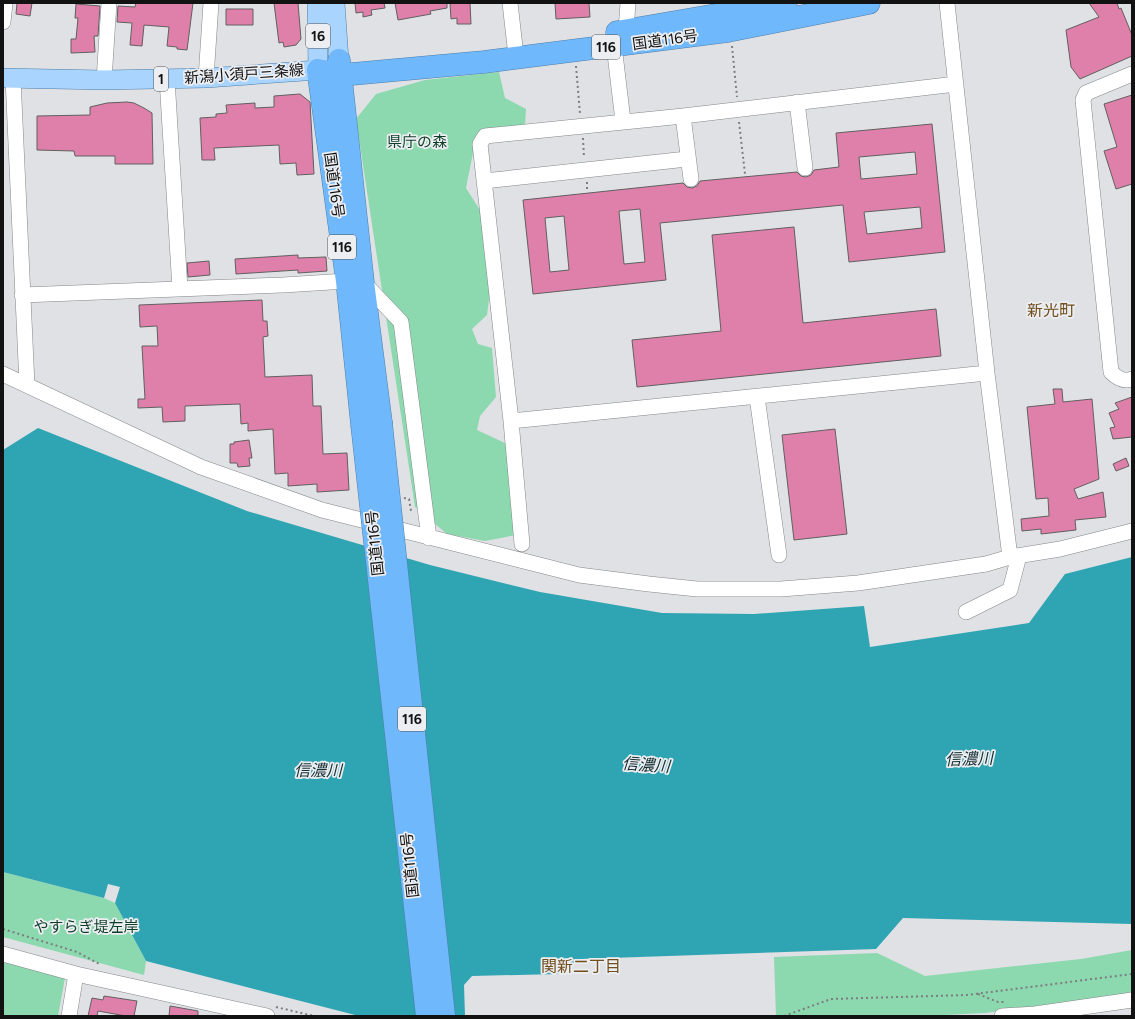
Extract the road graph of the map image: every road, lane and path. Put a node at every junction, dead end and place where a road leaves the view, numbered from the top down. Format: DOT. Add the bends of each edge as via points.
graph roads {
  1 [pos="5,3"];
  2 [pos="109,3"];
  3 [pos="210,3"];
  4 [pos="317,3"];
  5 [pos="335,3"];
  6 [pos="510,3"];
  7 [pos="628,3"];
  8 [pos="786,3"];
  9 [pos="869,3"];
  10 [pos="947,3"];
  11 [pos="3,22"];
  12 [pos="617,37"];
  13 [pos="515,47"];
  14 [pos="340,68"];
  15 [pos="318,70"];
  16 [pos="1132,74"];
  17 [pos="8,78"];
  18 [pos="206,78"];
  19 [pos="167,79"];
  20 [pos="104,80"];
  21 [pos="956,84"];
  22 [pos="797,102"];
  23 [pos="683,116"];
  24 [pos="623,121"];
  25 [pos="687,159"];
  26 [pos="805,168"];
  27 [pos="691,179"];
  28 [pos="484,180"];
  29 [pos="355,281"];
  30 [pos="180,289"];
  31 [pos="22,295"];
  32 [pos="987,373"];
  33 [pos="3,374"];
  34 [pos="1132,379"];
  35 [pos="27,385"];
  36 [pos="757,397"];
  37 [pos="511,421"];
  38 [pos="372,424"];
  39 [pos="1132,530"];
  40 [pos="428,538"];
  41 [pos="522,544"];
  42 [pos="779,555"];
  43 [pos="1014,557"];
  44 [pos="966,612"];
  45 [pos="3,929"];
  46 [pos="3,954"];
  47 [pos="107,967"];
  48 [pos="76,974"];
  49 [pos="1132,974"];
  50 [pos="1132,1000"];
  51 [pos="269,1011"];
  52 [pos="1079,1012"];
  53 [pos="247,1014"];
  54 [pos="69,1016"];
  55 [pos="314,1016"];
  56 [pos="427,1016"];
  57 [pos="444,1016"];
  58 [pos="784,1016"];
  59 [pos="1002,1016"];
  1 -- 11 [label="street"];
  2 -- 20 [label="street"];
  3 -- 18 [label="street"];
  4 -- 15 [label="main road, 16"];
  5 -- 14 [label="main road, 16"];
  6 -- 13 [label="street"];
  7 -- 12 [label="street"];
  8 -- 12 [label="highway, 国道116号 / 116"];
  9 -- 12 [label="highway, 国道116号 / 116" via="728,31"];
  10 -- 21 [label="street"];
  12 -- 13 [label="highway, 国道116号 / 116"];
  12 -- 14 [label="highway, 国道116号 / 116" via="484,62"];
  12 -- 24 [label="street"];
  13 -- 14 [label="highway, 国道116号 / 116"];
  14 -- 15 [label="highway, 国道116号 / 116"];
  14 -- 29 [label="highway, 国道116号 / 116"];
  15 -- 18 [label="main road, 新潟小須戸三条線 / 1"];
  15 -- 29 [label="highway, 国道116号 / 116"];
  16 -- 34 [label="street" via="1086,92 1083,100 1111,372 1118,379"];
  17 -- 20 [label="main road, 新潟小須戸三条線 / 1"];
  17 -- 31 [label="street"];
  18 -- 19 [label="main road, 新潟小須戸三条線 / 1"];
  19 -- 20 [label="main road, 新潟小須戸三条線 / 1"];
  19 -- 30 [label="street"];
  21 -- 22 [label="street"];
  21 -- 32 [label="street"];
  22 -- 23 [label="street"];
  22 -- 26 [label="street"];
  23 -- 24 [label="street"];
  23 -- 25 [label="street"];
  24 -- 28 [label="street" via="484,136 480,144"];
  25 -- 27 [label="street"];
  25 -- 28 [label="street"];
  28 -- 37 [label="street"];
  29 -- 30 [label="street"];
  29 -- 38 [label="highway, 国道116号 / 116"];
  29 -- 40 [label="street" via="401,322"];
  30 -- 31 [label="street"];
  31 -- 35 [label="street"];
  32 -- 36 [label="street"];
  32 -- 43 [label="street"];
  33 -- 35 [label="street"];
  35 -- 40 [label="street" via="201,467 322,510"];
  36 -- 37 [label="street"];
  36 -- 42 [label="street"];
  37 -- 41 [label="street"];
  38 -- 56 [label="highway, 国道116号 / 116, bridge"];
  38 -- 57 [label="highway, 国道116号 / 116, bridge"];
  39 -- 43 [label="street" via="1060,549"];
  40 -- 43 [label="street" via="579,575 697,589 781,589 858,582 986,564"];
  43 -- 44 [label="street" via="1010,590"];
  45 -- 47 [label="path" via="77,952"];
  46 -- 48 [label="street"];
  48 -- 53 [label="street"];
  48 -- 54 [label="street"];
  49 -- 58 [label="path" via="967,995 831,999"];
  50 -- 52 [label="street"];
  51 -- 53 [label="street"];
  51 -- 55 [label="path"];
  52 -- 59 [label="street"];
}
